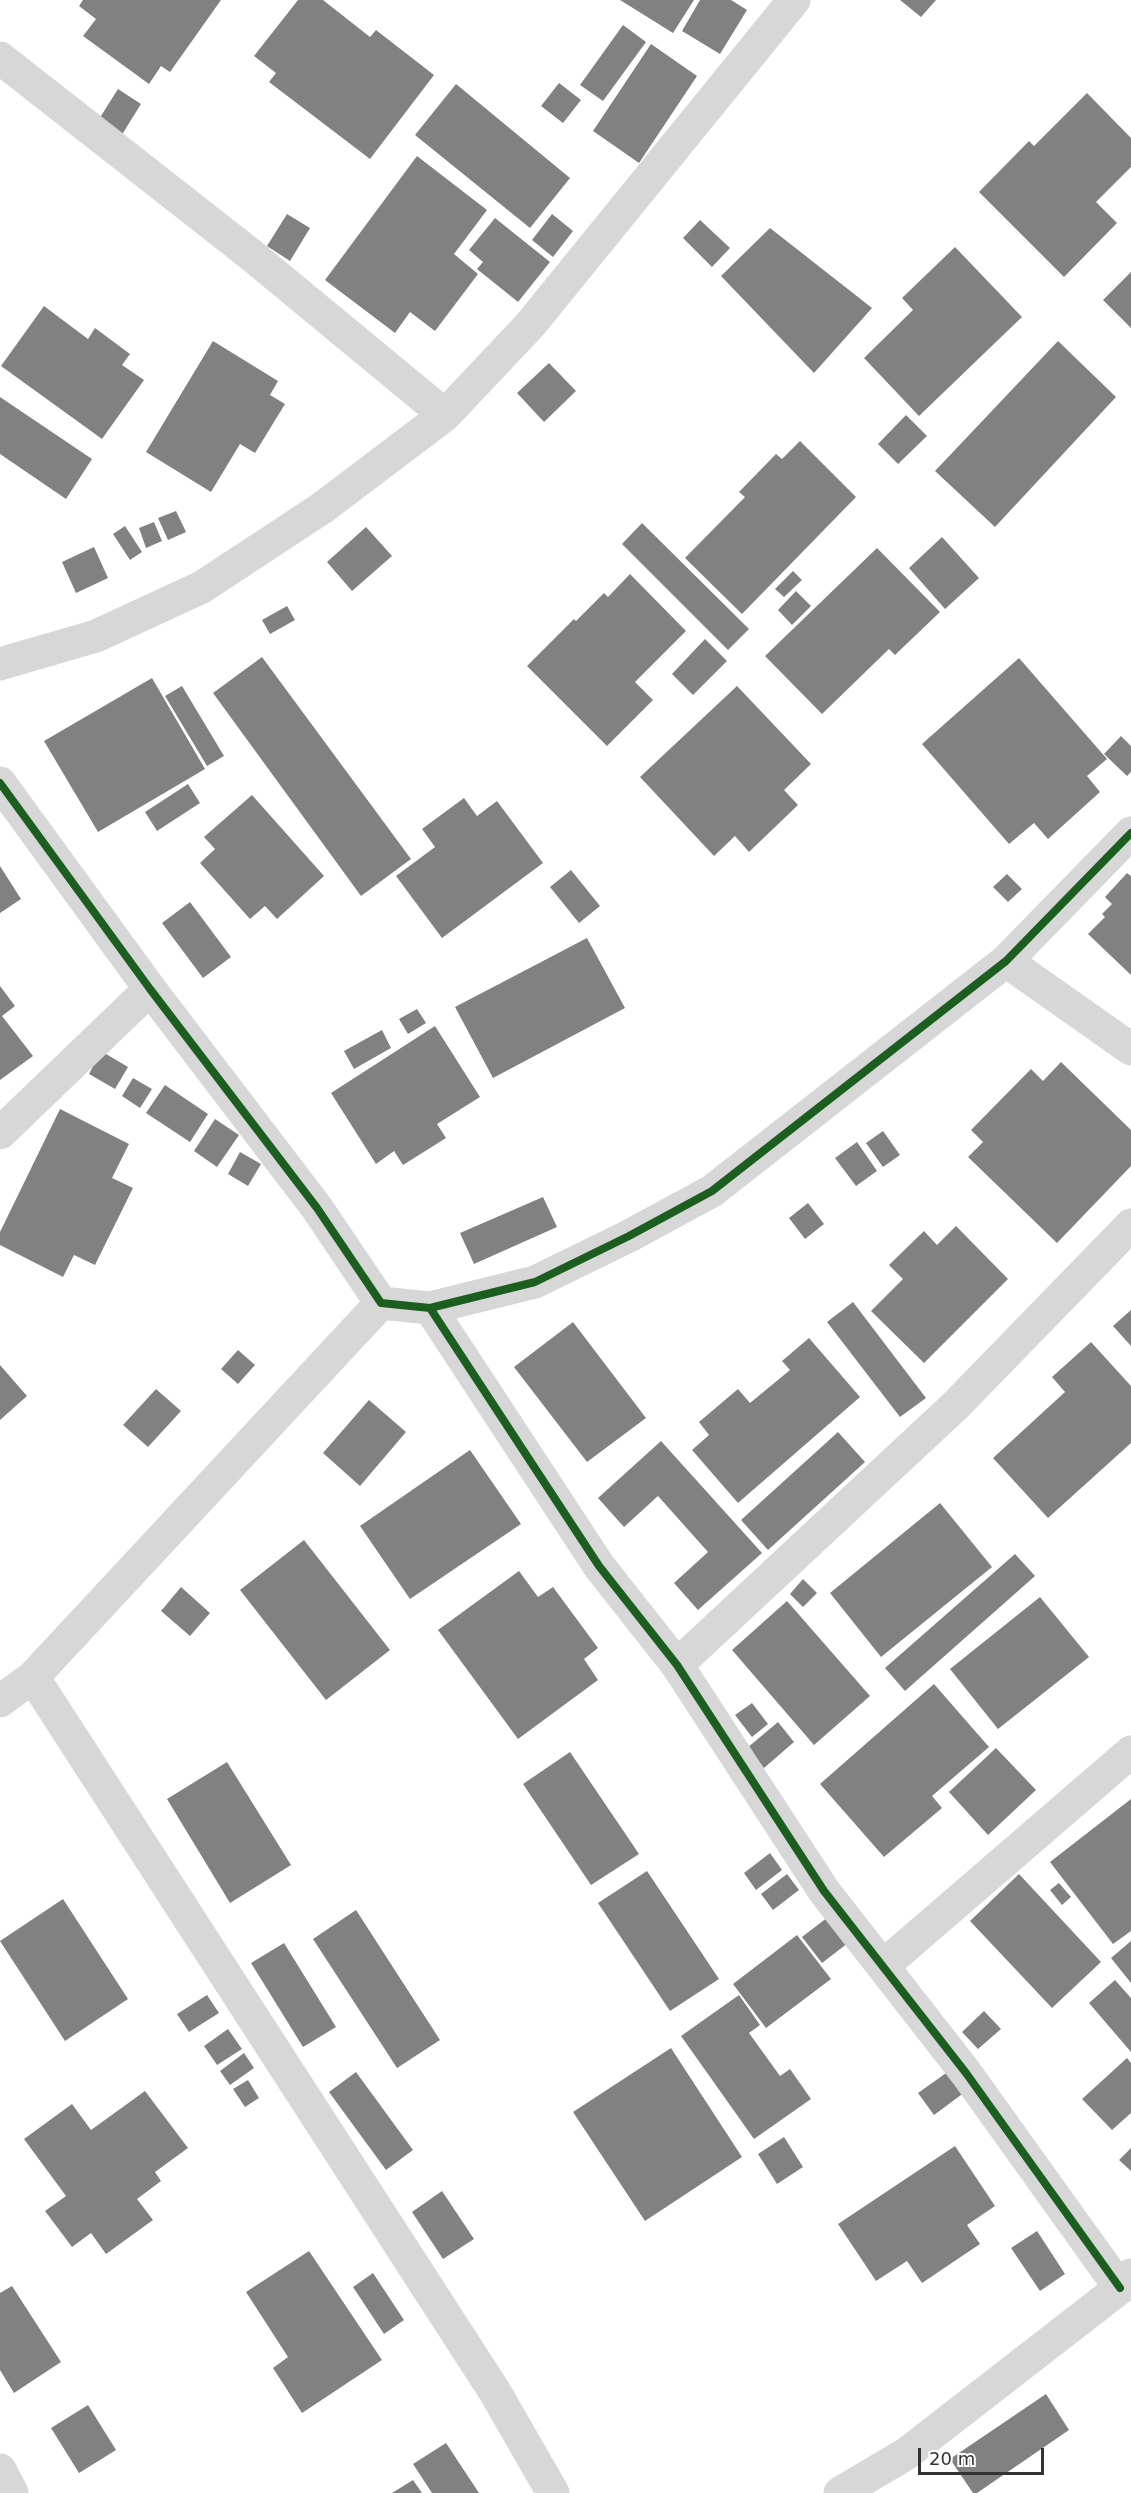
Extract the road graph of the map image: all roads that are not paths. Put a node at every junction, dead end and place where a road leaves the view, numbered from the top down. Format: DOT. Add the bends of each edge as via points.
graph roads {
  1 [pos="794,0"];
  2 [pos="0,58"];
  3 [pos="445,415"];
  4 [pos="0,664"];
  5 [pos="0,783"];
  6 [pos="1131,833"];
  7 [pos="1006,961"];
  8 [pos="150,989"];
  9 [pos="1131,1049"];
  10 [pos="0,1133"];
  11 [pos="1131,1225"];
  12 [pos="381,1304"];
  13 [pos="430,1308"];
  14 [pos="677,1665"];
  15 [pos="33,1677"];
  16 [pos="0,1701"];
  17 [pos="1131,1752"];
  18 [pos="883,1966"];
  19 [pos="1125,2282"];
  20 [pos="0,2470"];
  21 [pos="12,2493"];
  22 [pos="553,2493"];
  23 [pos="840,2493"];
  1 -- 3 [label="street" via="530,325"];
  2 -- 3 [label="street" via="250,254"];
  3 -- 4 [label="street" via="322,508 202,587 96,636"];
  5 -- 8 [label="street"];
  6 -- 7 [label="street"];
  7 -- 9 [label="street"];
  7 -- 13 [label="street" via="712,1191 535,1282"];
  8 -- 10 [label="street"];
  8 -- 12 [label="street" via="317,1208"];
  11 -- 14 [label="street" via="955,1406"];
  12 -- 13 [label="street"];
  12 -- 15 [label="street"];
  13 -- 14 [label="street" via="599,1566"];
  14 -- 18 [label="street" via="824,1891"];
  15 -- 16 [label="street"];
  15 -- 22 [label="street" via="495,2391"];
  17 -- 18 [label="street"];
  18 -- 19 [label="street"];
  19 -- 23 [label="street" via="906,2454"];
  20 -- 21 [label="street"];
}
